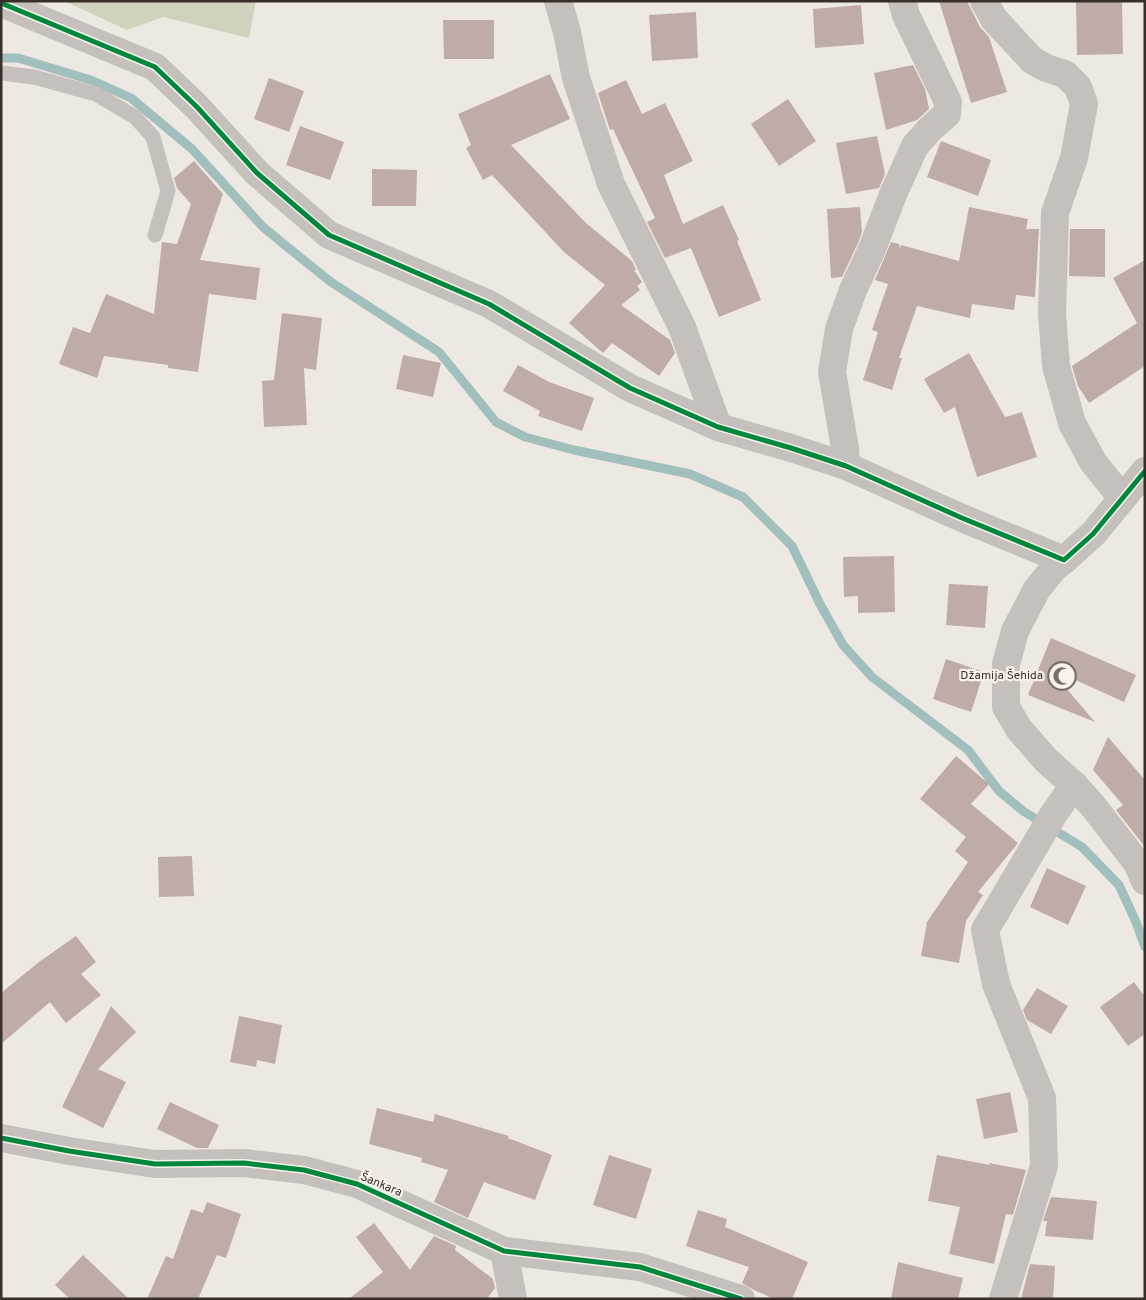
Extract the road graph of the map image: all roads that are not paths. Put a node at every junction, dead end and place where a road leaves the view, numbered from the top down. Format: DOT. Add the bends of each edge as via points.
graph roads {
  1 [pos="558,1"];
  2 [pos="902,1"];
  3 [pos="984,1"];
  4 [pos="1,3"];
  5 [pos="1,73"];
  6 [pos="154,235"];
  7 [pos="718,427"];
  8 [pos="846,466"];
  9 [pos="1145,471"];
  10 [pos="1122,498"];
  11 [pos="1064,560"];
  12 [pos="1074,785"];
  13 [pos="1145,881"];
  14 [pos="1,1138"];
  15 [pos="504,1252"];
  16 [pos="513,1299"];
  17 [pos="741,1299"];
  18 [pos="1003,1299"];
  1 -- 7 [label="street" via="568,32 576,78 611,184 682,327"];
  2 -- 8 [label="street" via="948,102 948,114 914,146 838,329 832,372"];
  3 -- 10 [label="street" via="994,19 1032,60 1065,74 1078,88 1084,104 1074,158 1055,212 1052,314 1056,366 1072,423 1093,462"];
  4 -- 7 [label="street" via="155,67 197,107 257,174 329,235 489,304 630,388"];
  5 -- 6 [label="lane" via="34,77 96,94 135,117 153,137 168,192"];
  7 -- 8 [label="street"];
  8 -- 11 [label="street"];
  9 -- 10 [label="street"];
  10 -- 11 [label="street" via="1093,534"];
  11 -- 12 [label="street" via="1037,589 1015,631 1006,664 1006,707 1030,742"];
  12 -- 13 [label="street" via="1137,863"];
  12 -- 18 [label="street" via="985,930 996,984 1042,1098 1044,1166"];
  14 -- 15 [label="street, Šankara" via="155,1164 244,1163 304,1170 357,1184"];
  15 -- 16 [label="street"];
  15 -- 17 [label="street, Šankara" via="640,1268"];
}
